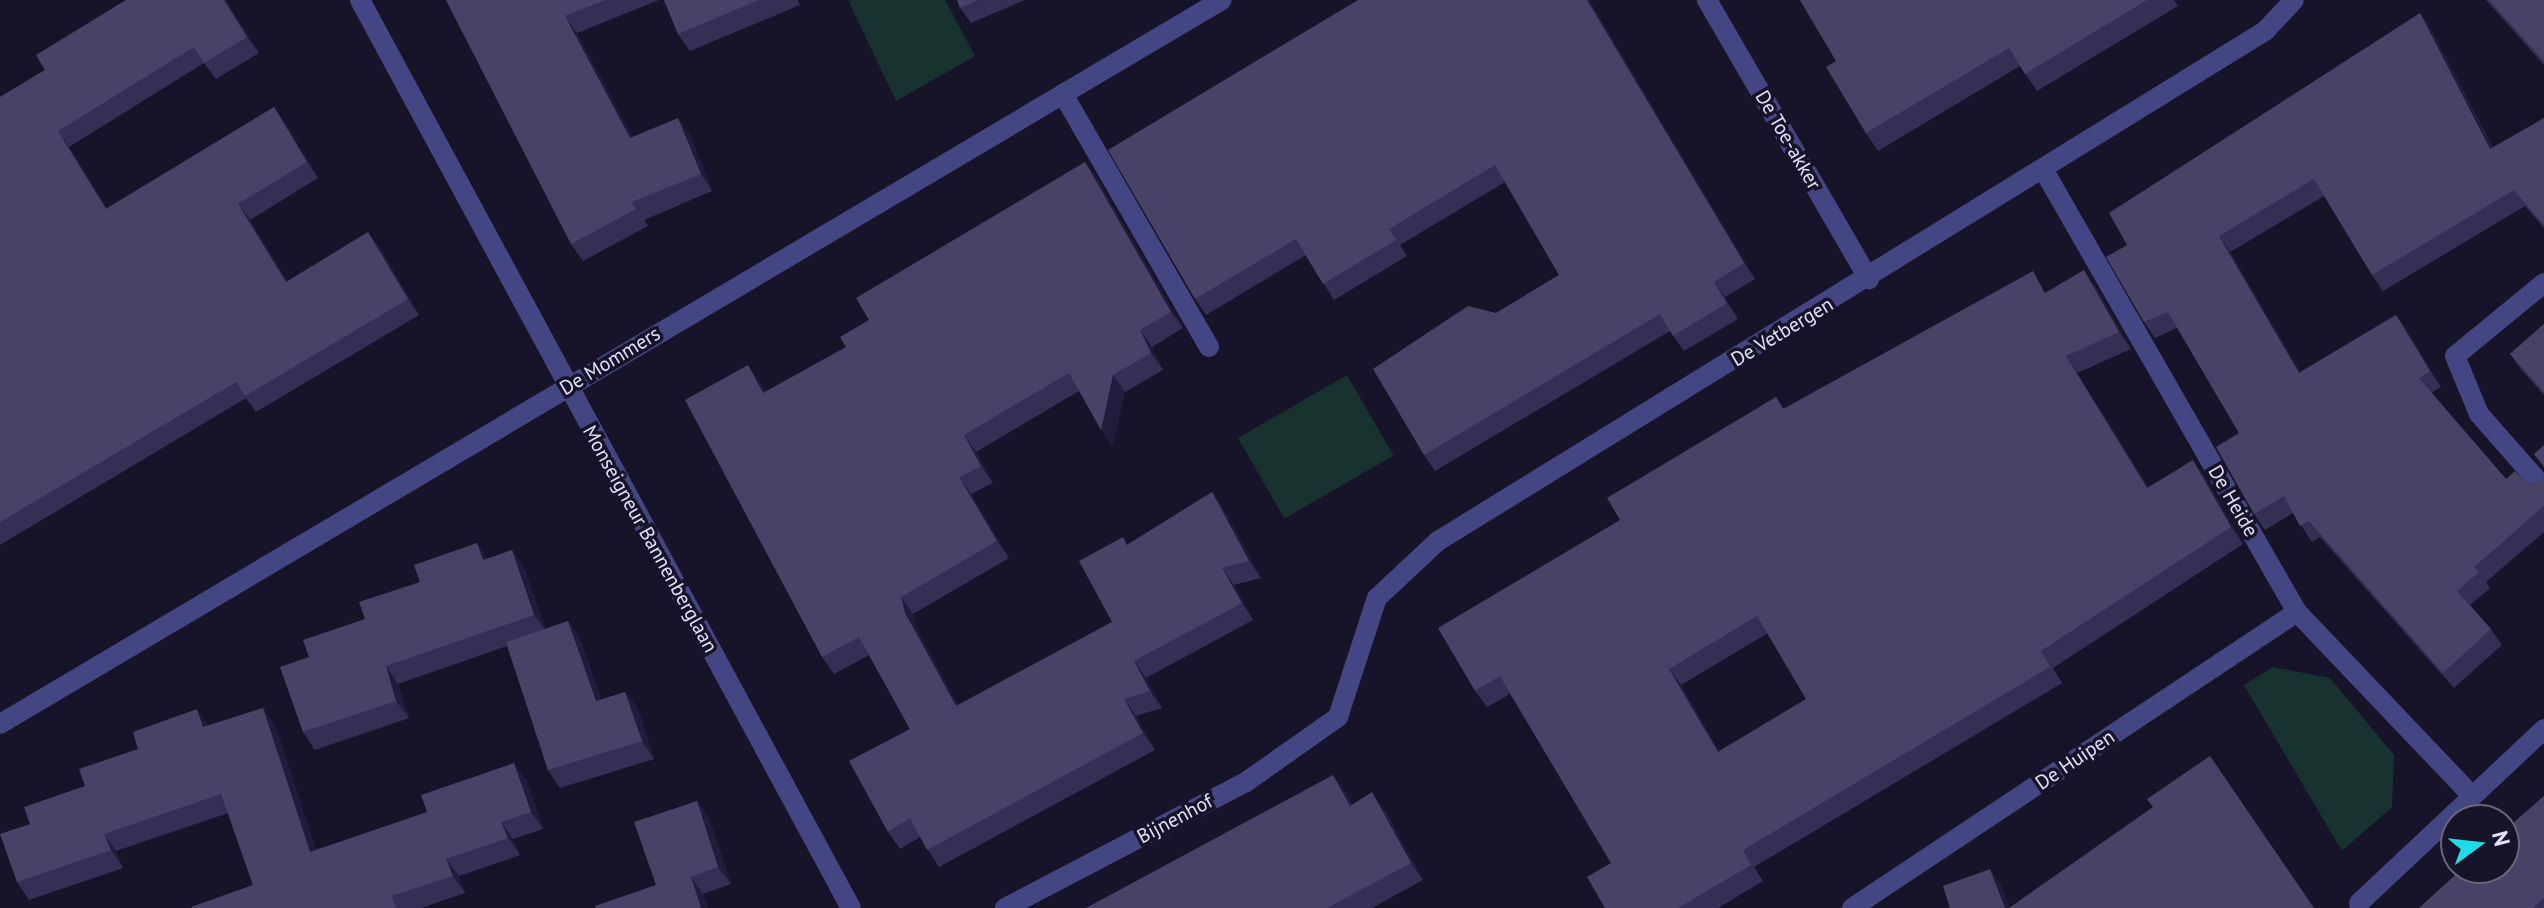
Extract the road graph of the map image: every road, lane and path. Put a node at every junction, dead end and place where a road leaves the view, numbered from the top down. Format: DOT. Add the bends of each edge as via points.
graph roads {
  1 [pos="360,0"];
  2 [pos="1222,0"];
  3 [pos="1707,0"];
  4 [pos="2294,0"];
  5 [pos="1063,94"];
  6 [pos="2043,169"];
  7 [pos="1869,280"];
  8 [pos="2544,283"];
  9 [pos="1209,347"];
  10 [pos="567,386"];
  11 [pos="2544,488"];
  12 [pos="2297,612"];
  13 [pos="1338,717"];
  14 [pos="0,724"];
  15 [pos="2544,729"];
  16 [pos="2472,796"];
  17 [pos="2359,903"];
  18 [pos="851,908"];
  19 [pos="1005,908"];
  20 [pos="1852,908"];
  1 -- 10 [label="street, Monseigneur Bannenberglaan"];
  2 -- 5 [label="street, De Mommers"];
  3 -- 7 [label="street, De Toe-akker"];
  4 -- 6 [label="street, De Vetbergen" via="2265,31"];
  5 -- 9 [label="street"];
  5 -- 10 [label="street, De Mommers"];
  6 -- 7 [label="street, De Vetbergen"];
  6 -- 12 [label="street, De Heide"];
  7 -- 13 [label="street, De Vetbergen" via="1438,541 1377,598"];
  8 -- 11 [label="street" via="2455,356 2479,414"];
  10 -- 14 [label="street, De Mommers"];
  10 -- 18 [label="street, Monseigneur Bannenberglaan"];
  12 -- 16 [label="street, De Heide"];
  12 -- 20 [label="street, De Huipen"];
  13 -- 19 [label="street, Bijnenhof" via="1246,782"];
  15 -- 16 [label="street"];
  16 -- 17 [label="street"];
}
